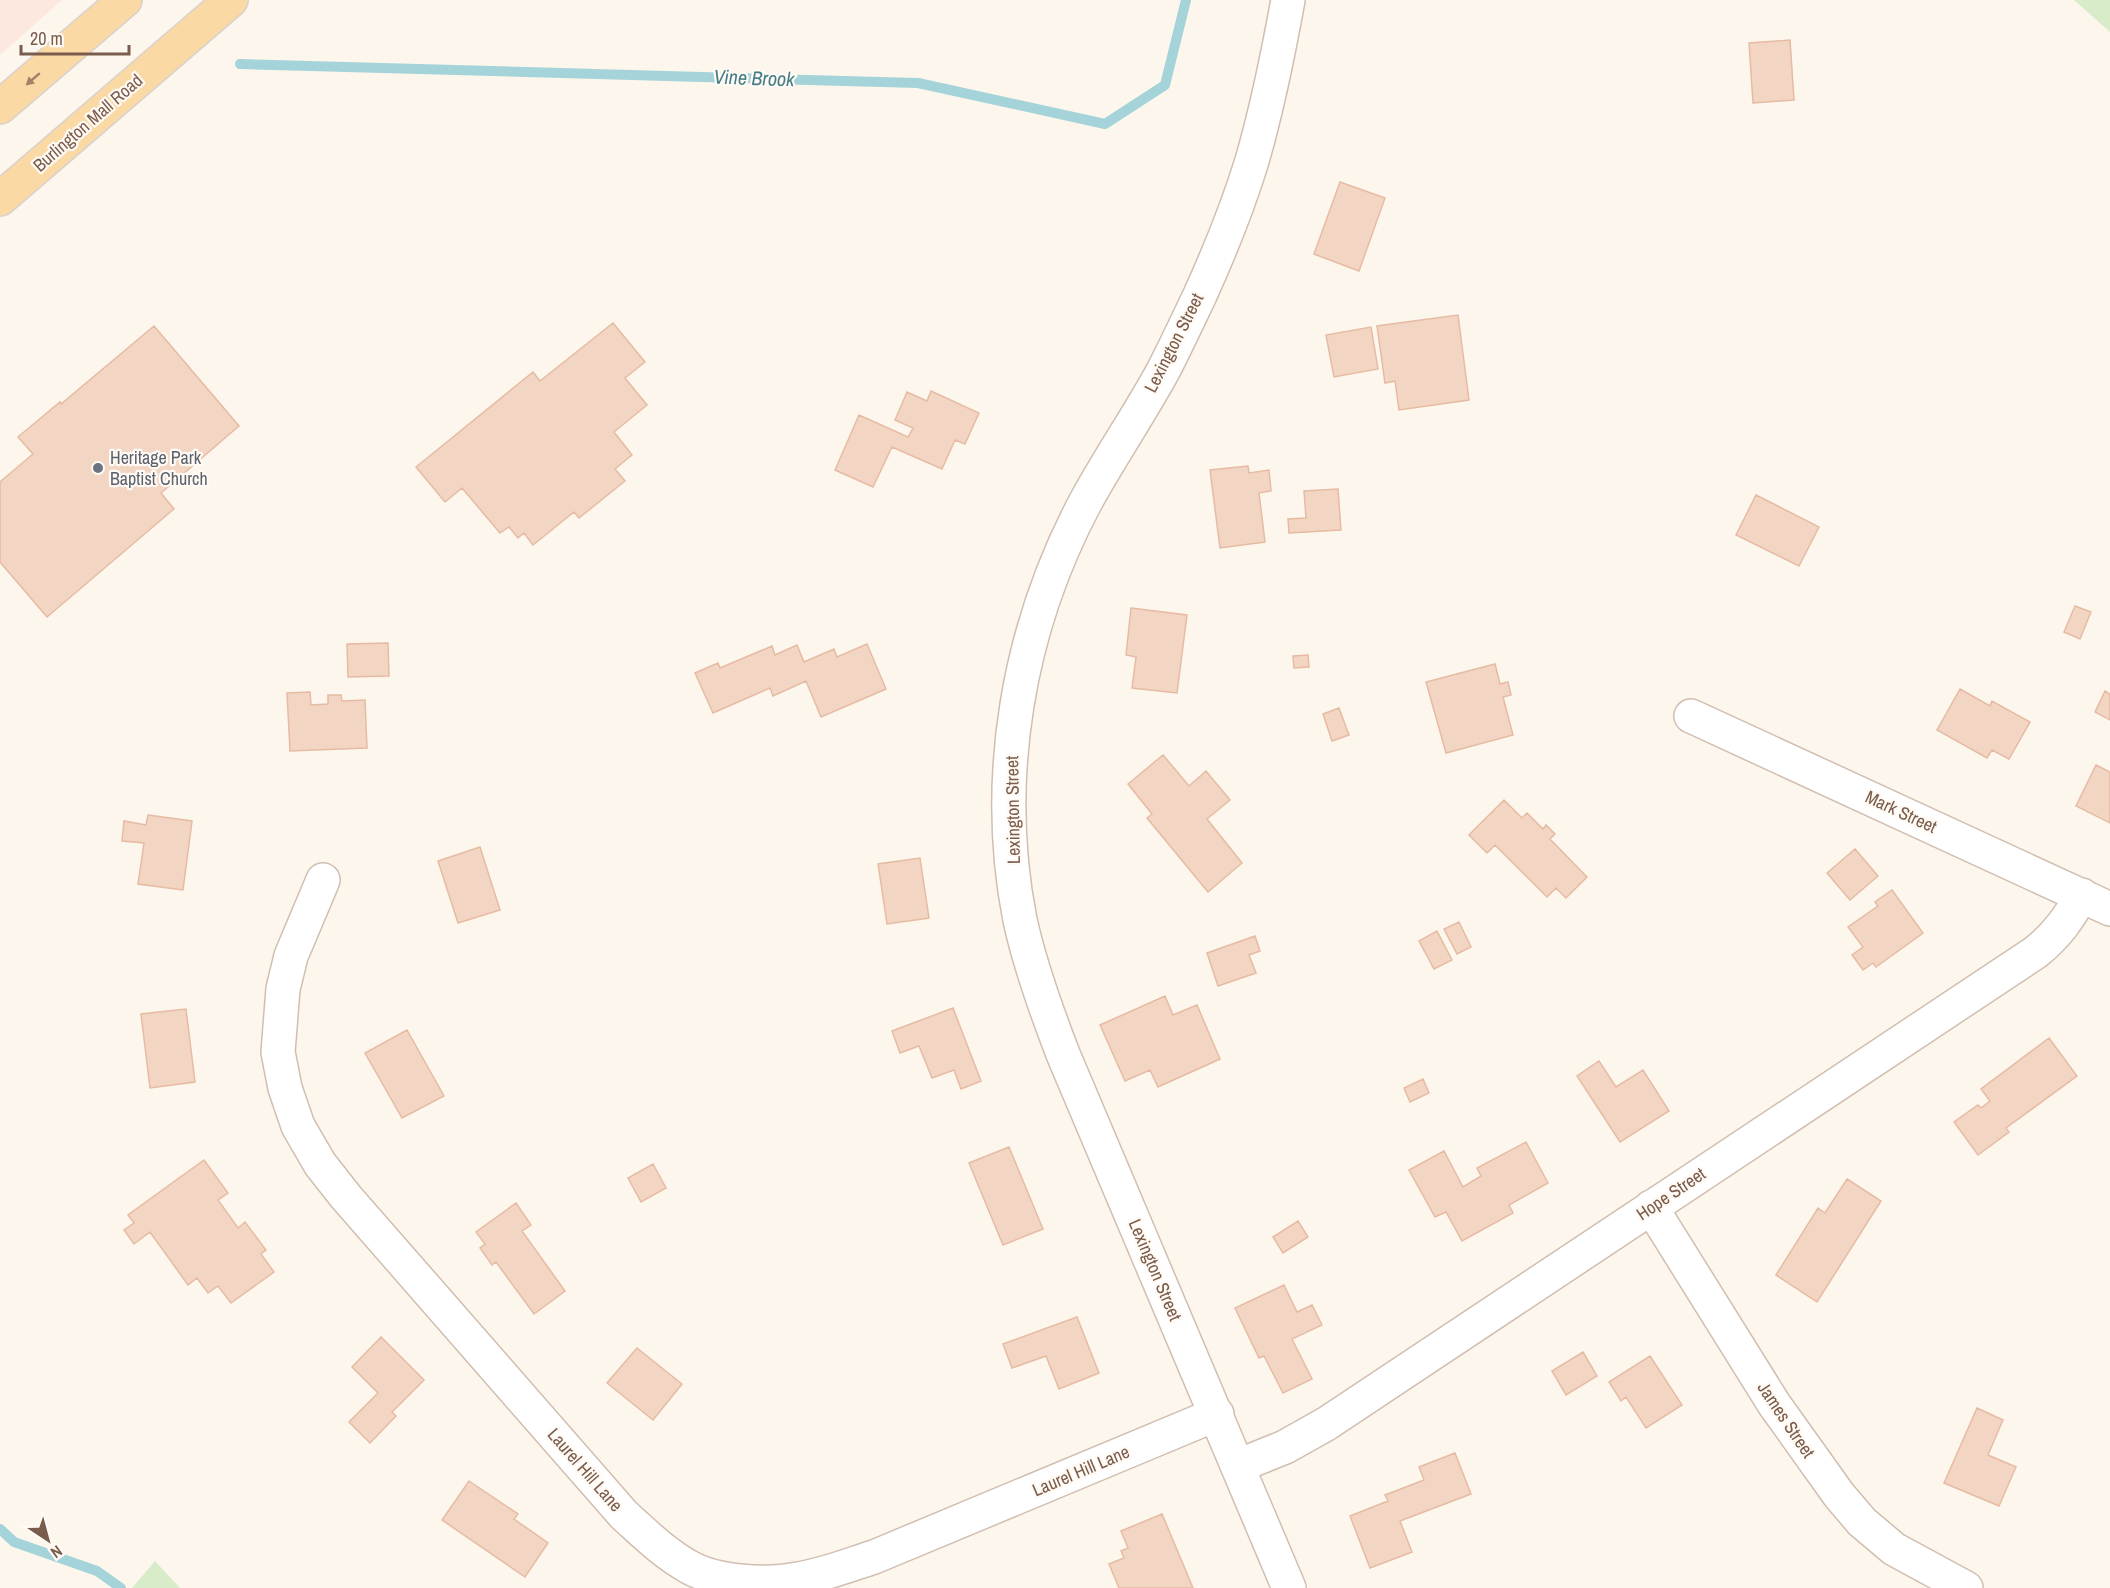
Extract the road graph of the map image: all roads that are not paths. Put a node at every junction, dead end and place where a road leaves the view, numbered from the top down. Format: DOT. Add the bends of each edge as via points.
graph roads {
  1 [pos="124,0"];
  2 [pos="231,0"];
  3 [pos="1288,0"];
  4 [pos="0,107"];
  5 [pos="0,199"];
  6 [pos="1691,716"];
  7 [pos="323,880"];
  8 [pos="2096,902"];
  9 [pos="1651,1207"];
  10 [pos="1217,1414"];
  11 [pos="1238,1466"];
  12 [pos="1289,1588"];
  13 [pos="1966,1588"];
  1 -- 4 [label="main road, one-way"];
  2 -- 5 [label="main road, Burlington Mall Road"];
  3 -- 10 [label="street, Lexington Street" via="1251,163 1221,244 1162,372 1086,502 1039,609 1016,707 1009,782 1017,899 1038,985 1063,1054"];
  6 -- 8 [label="street, Mark Street"];
  7 -- 10 [label="street, Laurel Hill Lane" via="291,956 283,989 278,1052 298,1126 320,1164 346,1197 624,1515 657,1546 691,1569 723,1579 757,1581 797,1580 832,1571"];
  8 -- 9 [label="street, Hope Street" via="2067,921 2036,952"];
  9 -- 11 [label="street, Hope Street" via="1326,1424 1285,1448"];
  9 -- 13 [label="street, James Street" via="1774,1404 1839,1495 1862,1522 1894,1549"];
  10 -- 11 [label="street, Lexington Street"];
  11 -- 12 [label="street, Lexington Street"];
}
